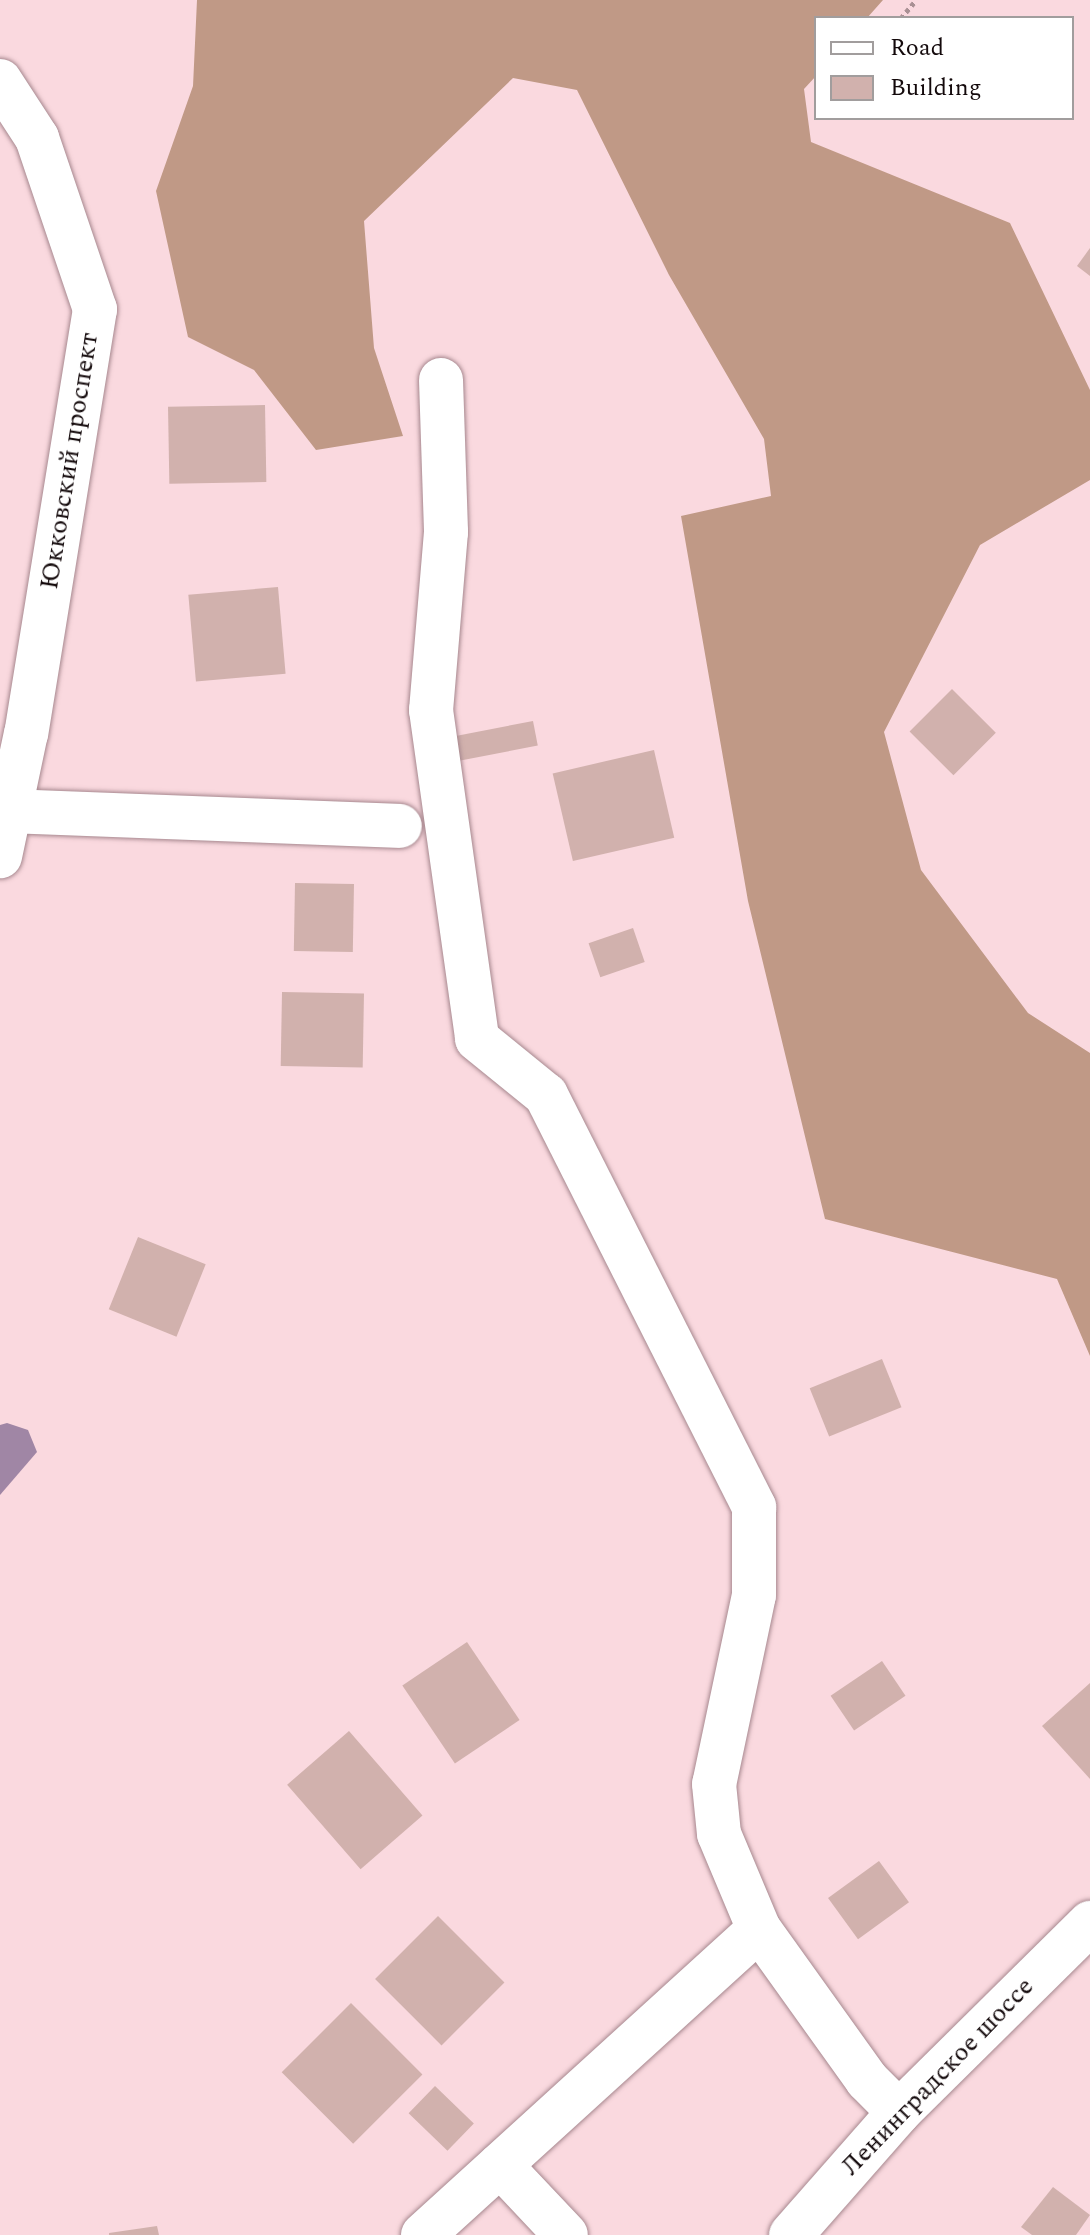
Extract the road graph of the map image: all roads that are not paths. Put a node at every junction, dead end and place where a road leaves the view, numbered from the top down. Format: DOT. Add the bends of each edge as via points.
graph roads {
  1 [pos="0,81"];
  2 [pos="441,380"];
  3 [pos="13,727"];
  4 [pos="10,811"];
  5 [pos="400,826"];
  6 [pos="0,856"];
  7 [pos="751,1916"];
  8 [pos="1090,1923"];
  9 [pos="899,2112"];
  10 [pos="500,2165"];
  11 [pos="423,2235"];
  12 [pos="566,2235"];
  13 [pos="791,2235"];
  1 -- 3 [label="street, Юкковский проспект" via="37,138 95,309"];
  2 -- 7 [label="street" via="446,532 431,710 477,1039 546,1095 754,1507 754,1595 714,1784 719,1834"];
  3 -- 4 [label="street, Юкковский проспект"];
  4 -- 5 [label="street"];
  4 -- 6 [label="street, Юкковский проспект"];
  7 -- 9 [label="street" via="867,2080"];
  7 -- 10 [label="street"];
  8 -- 9 [label="street, Ленинградское шоссе"];
  9 -- 13 [label="street, Ленинградское шоссе"];
  10 -- 11 [label="street"];
  10 -- 12 [label="street"];
}
